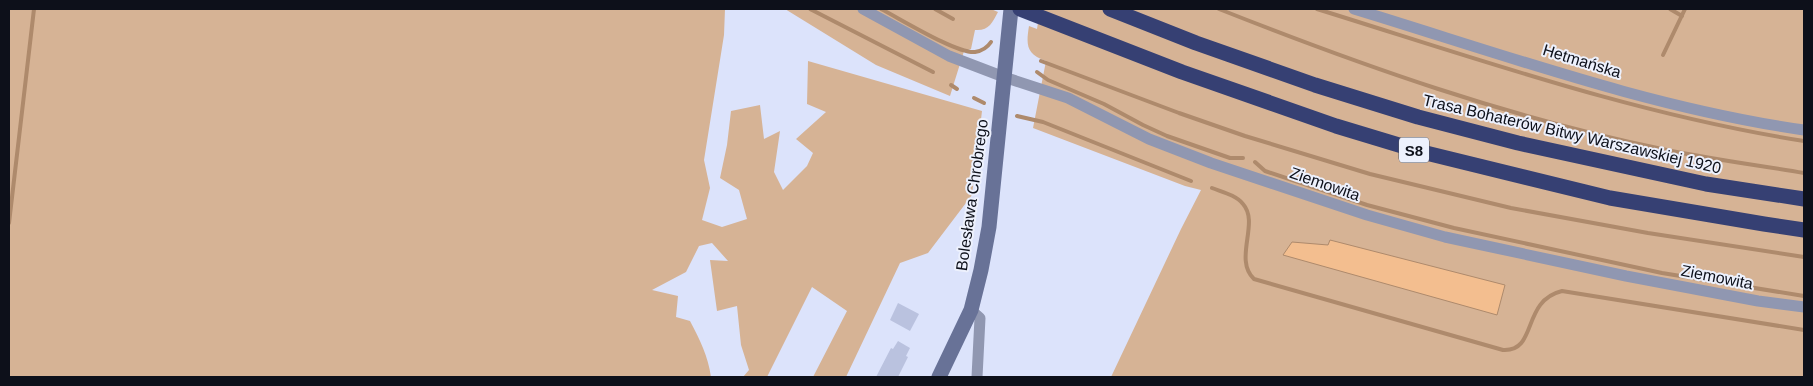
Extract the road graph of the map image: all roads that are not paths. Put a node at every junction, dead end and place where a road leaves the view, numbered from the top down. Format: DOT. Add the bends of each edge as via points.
graph roads {
  1 [pos="863,9"];
  2 [pos="1011,9"];
  3 [pos="1020,9"];
  4 [pos="1110,9"];
  5 [pos="1354,9"];
  6 [pos="1004,77"];
  7 [pos="1804,130"];
  8 [pos="1804,199"];
  9 [pos="1804,230"];
  10 [pos="1804,307"];
  11 [pos="971,310"];
  12 [pos="939,377"];
  13 [pos="977,377"];
  1 -- 6 [label="street, Ziemowita" via="949,56"];
  2 -- 6 [label="street, Bolesława Chrobrego"];
  3 -- 9 [label="highway, S8" via="1182,72 1336,126 1422,152 1610,198"];
  4 -- 8 [label="highway, Trasa Bohaterów Bitwy Warszawskiej 1920 / S8" via="1223,53 1418,117 1518,143 1706,184"];
  5 -- 7 [label="street, Hetmańska" via="1627,92 1714,114"];
  6 -- 10 [label="street, Ziemowita" via="1068,98 1158,143 1367,215 1454,239 1626,276"];
  6 -- 11 [label="street, Bolesława Chrobrego" via="989,227"];
  11 -- 12 [label="street, Bolesława Chrobrego"];
  11 -- 13 [label="street" via="980,318"];
}
